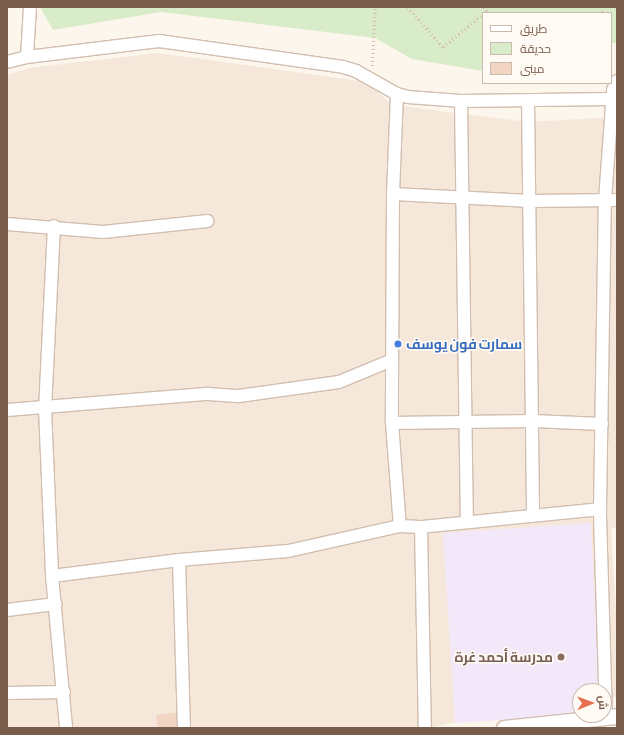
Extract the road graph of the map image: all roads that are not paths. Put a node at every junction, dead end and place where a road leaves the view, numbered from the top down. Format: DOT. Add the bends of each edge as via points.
graph roads {
  1 [pos="30,7"];
  2 [pos="27,56"];
  3 [pos="7,62"];
  4 [pos="617,81"];
  5 [pos="396,94"];
  6 [pos="612,99"];
  7 [pos="528,100"];
  8 [pos="461,101"];
  9 [pos="393,194"];
  10 [pos="463,198"];
  11 [pos="611,200"];
  12 [pos="531,201"];
  13 [pos="207,222"];
  14 [pos="7,224"];
  15 [pos="54,226"];
  16 [pos="392,360"];
  17 [pos="45,408"];
  18 [pos="7,410"];
  19 [pos="533,421"];
  20 [pos="392,423"];
  21 [pos="465,423"];
  22 [pos="602,424"];
  23 [pos="600,509"];
  24 [pos="533,514"];
  25 [pos="467,522"];
  26 [pos="400,526"];
  27 [pos="421,527"];
  28 [pos="179,560"];
  29 [pos="52,576"];
  30 [pos="56,604"];
  31 [pos="7,610"];
  32 [pos="609,683"];
  33 [pos="64,692"];
  34 [pos="7,693"];
  35 [pos="572,720"];
  36 [pos="512,727"];
  37 [pos="66,728"];
  38 [pos="184,728"];
  39 [pos="425,728"];
  1 -- 2 [label="street"];
  2 -- 3 [label="street"];
  2 -- 5 [label="street" via="159,41 343,67"];
  4 -- 6 [label="street"];
  5 -- 8 [label="street"];
  5 -- 9 [label="street"];
  6 -- 7 [label="street"];
  6 -- 11 [label="street"];
  7 -- 8 [label="street"];
  7 -- 12 [label="street"];
  8 -- 10 [label="street"];
  9 -- 10 [label="street"];
  9 -- 16 [label="street"];
  10 -- 12 [label="street"];
  10 -- 21 [label="street"];
  11 -- 12 [label="street"];
  11 -- 22 [label="street"];
  12 -- 19 [label="street"];
  13 -- 15 [label="street" via="103,232"];
  14 -- 15 [label="street"];
  15 -- 17 [label="street"];
  16 -- 17 [label="street" via="339,382 239,396 208,394"];
  16 -- 20 [label="street"];
  17 -- 18 [label="street"];
  17 -- 29 [label="street"];
  19 -- 21 [label="street"];
  19 -- 22 [label="street"];
  19 -- 24 [label="street"];
  20 -- 21 [label="street"];
  20 -- 26 [label="street"];
  21 -- 25 [label="street"];
  22 -- 23 [label="street"];
  23 -- 24 [label="street"];
  23 -- 32 [label="street"];
  24 -- 25 [label="street"];
  25 -- 27 [label="street"];
  26 -- 27 [label="street"];
  26 -- 28 [label="street" via="288,551"];
  27 -- 39 [label="street"];
  28 -- 29 [label="street"];
  28 -- 38 [label="street"];
  29 -- 30 [label="street"];
  30 -- 31 [label="street"];
  30 -- 33 [label="street"];
  33 -- 34 [label="street"];
  33 -- 37 [label="street"];
  35 -- 36 [label="street"];
}
